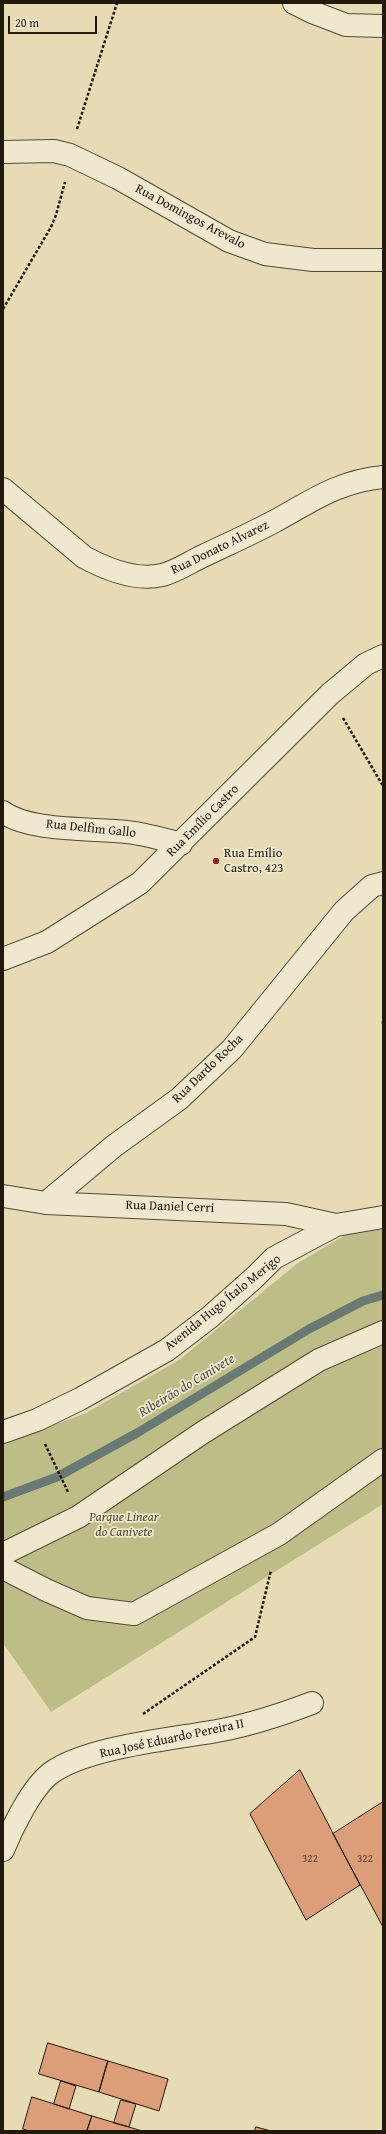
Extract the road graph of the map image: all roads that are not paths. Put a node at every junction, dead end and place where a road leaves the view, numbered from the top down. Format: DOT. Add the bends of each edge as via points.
graph roads {
  1 [pos="294,3"];
  2 [pos="383,26"];
  3 [pos="3,152"];
  4 [pos="383,260"];
  5 [pos="383,477"];
  6 [pos="3,489"];
  7 [pos="383,656"];
  8 [pos="3,812"];
  9 [pos="181,844"];
  10 [pos="383,883"];
  11 [pos="3,958"];
  12 [pos="3,1196"];
  13 [pos="46,1203"];
  14 [pos="383,1217"];
  15 [pos="336,1225"];
  16 [pos="383,1332"];
  17 [pos="3,1432"];
  18 [pos="383,1460"];
  19 [pos="3,1554"];
  20 [pos="3,1568"];
  21 [pos="312,1703"];
  22 [pos="3,1850"];
  1 -- 2 [label="street" via="346,25"];
  3 -- 4 [label="street, Rua Domingos Arevalo" via="54,151 70,155 118,178 229,241 265,254 313,260"];
  5 -- 6 [label="street, Rua Donato Alvarez" via="355,482 325,492 276,520 182,566 162,575 139,577 99,565 84,556"];
  7 -- 9 [label="street, Rua Emílio Castro" via="366,664 330,694"];
  8 -- 9 [label="street, Rua Delfim Gallo" via="12,819 150,835"];
  9 -- 11 [label="street, Rua Emílio Castro" via="140,883 104,907 46,942"];
  10 -- 13 [label="street, Rua Dardo Rocha" via="372,886 344,911 232,1050 178,1099 114,1146"];
  12 -- 13 [label="street, Rua Daniel Cerri"];
  13 -- 15 [label="street, Rua Daniel Cerri" via="249,1210 286,1214"];
  14 -- 15 [label="street, Avenida Hugo Ítalo Merigo"];
  15 -- 17 [label="street, Avenida Hugo Ítalo Merigo" via="274,1258 210,1317 167,1350 80,1399 37,1420"];
  16 -- 19 [label="street" via="318,1360 78,1517"];
  18 -- 20 [label="street" via="279,1534 134,1614 87,1608"];
  21 -- 22 [label="street, Rua José Eduardo Pereira II" via="270,1718 224,1730 120,1748 77,1760 51,1773 31,1796"];
}
